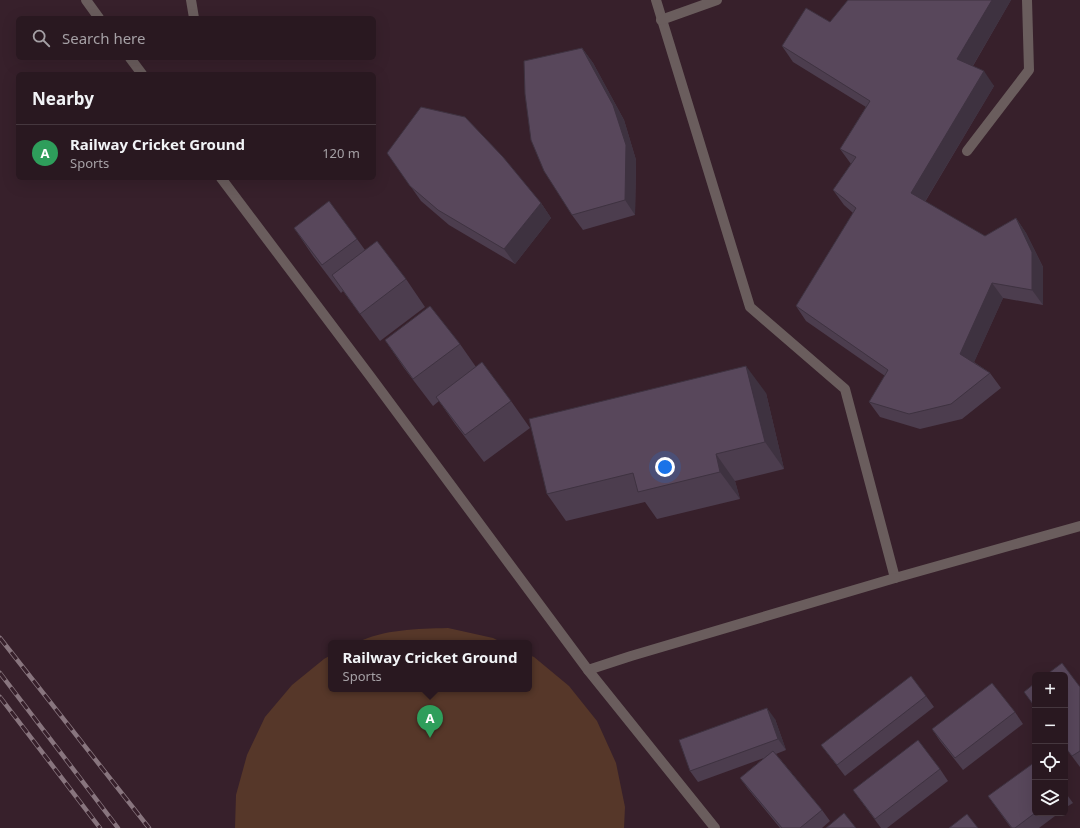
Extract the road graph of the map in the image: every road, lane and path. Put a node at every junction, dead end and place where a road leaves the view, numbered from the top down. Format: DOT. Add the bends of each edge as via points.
graph roads {
  1 [pos="86,0"];
  2 [pos="191,0"];
  3 [pos="656,0"];
  4 [pos="717,0"];
  5 [pos="1027,0"];
  6 [pos="98,16"];
  7 [pos="194,16"];
  8 [pos="661,20"];
  9 [pos="132,60"];
  10 [pos="140,72"];
  11 [pos="967,151"];
  12 [pos="223,180"];
  13 [pos="1080,526"];
  14 [pos="896,578"];
  15 [pos="588,670"];
  16 [pos="715,828"];
  1 -- 6 [label="street"];
  2 -- 7 [label="street"];
  3 -- 8 [label="street"];
  4 -- 8 [label="street"];
  5 -- 11 [label="street" via="1029,70"];
  8 -- 14 [label="street" via="750,307 845,389"];
  9 -- 10 [label="street"];
  12 -- 15 [label="street"];
  13 -- 14 [label="street"];
  14 -- 15 [label="street"];
  15 -- 16 [label="street"];
}
